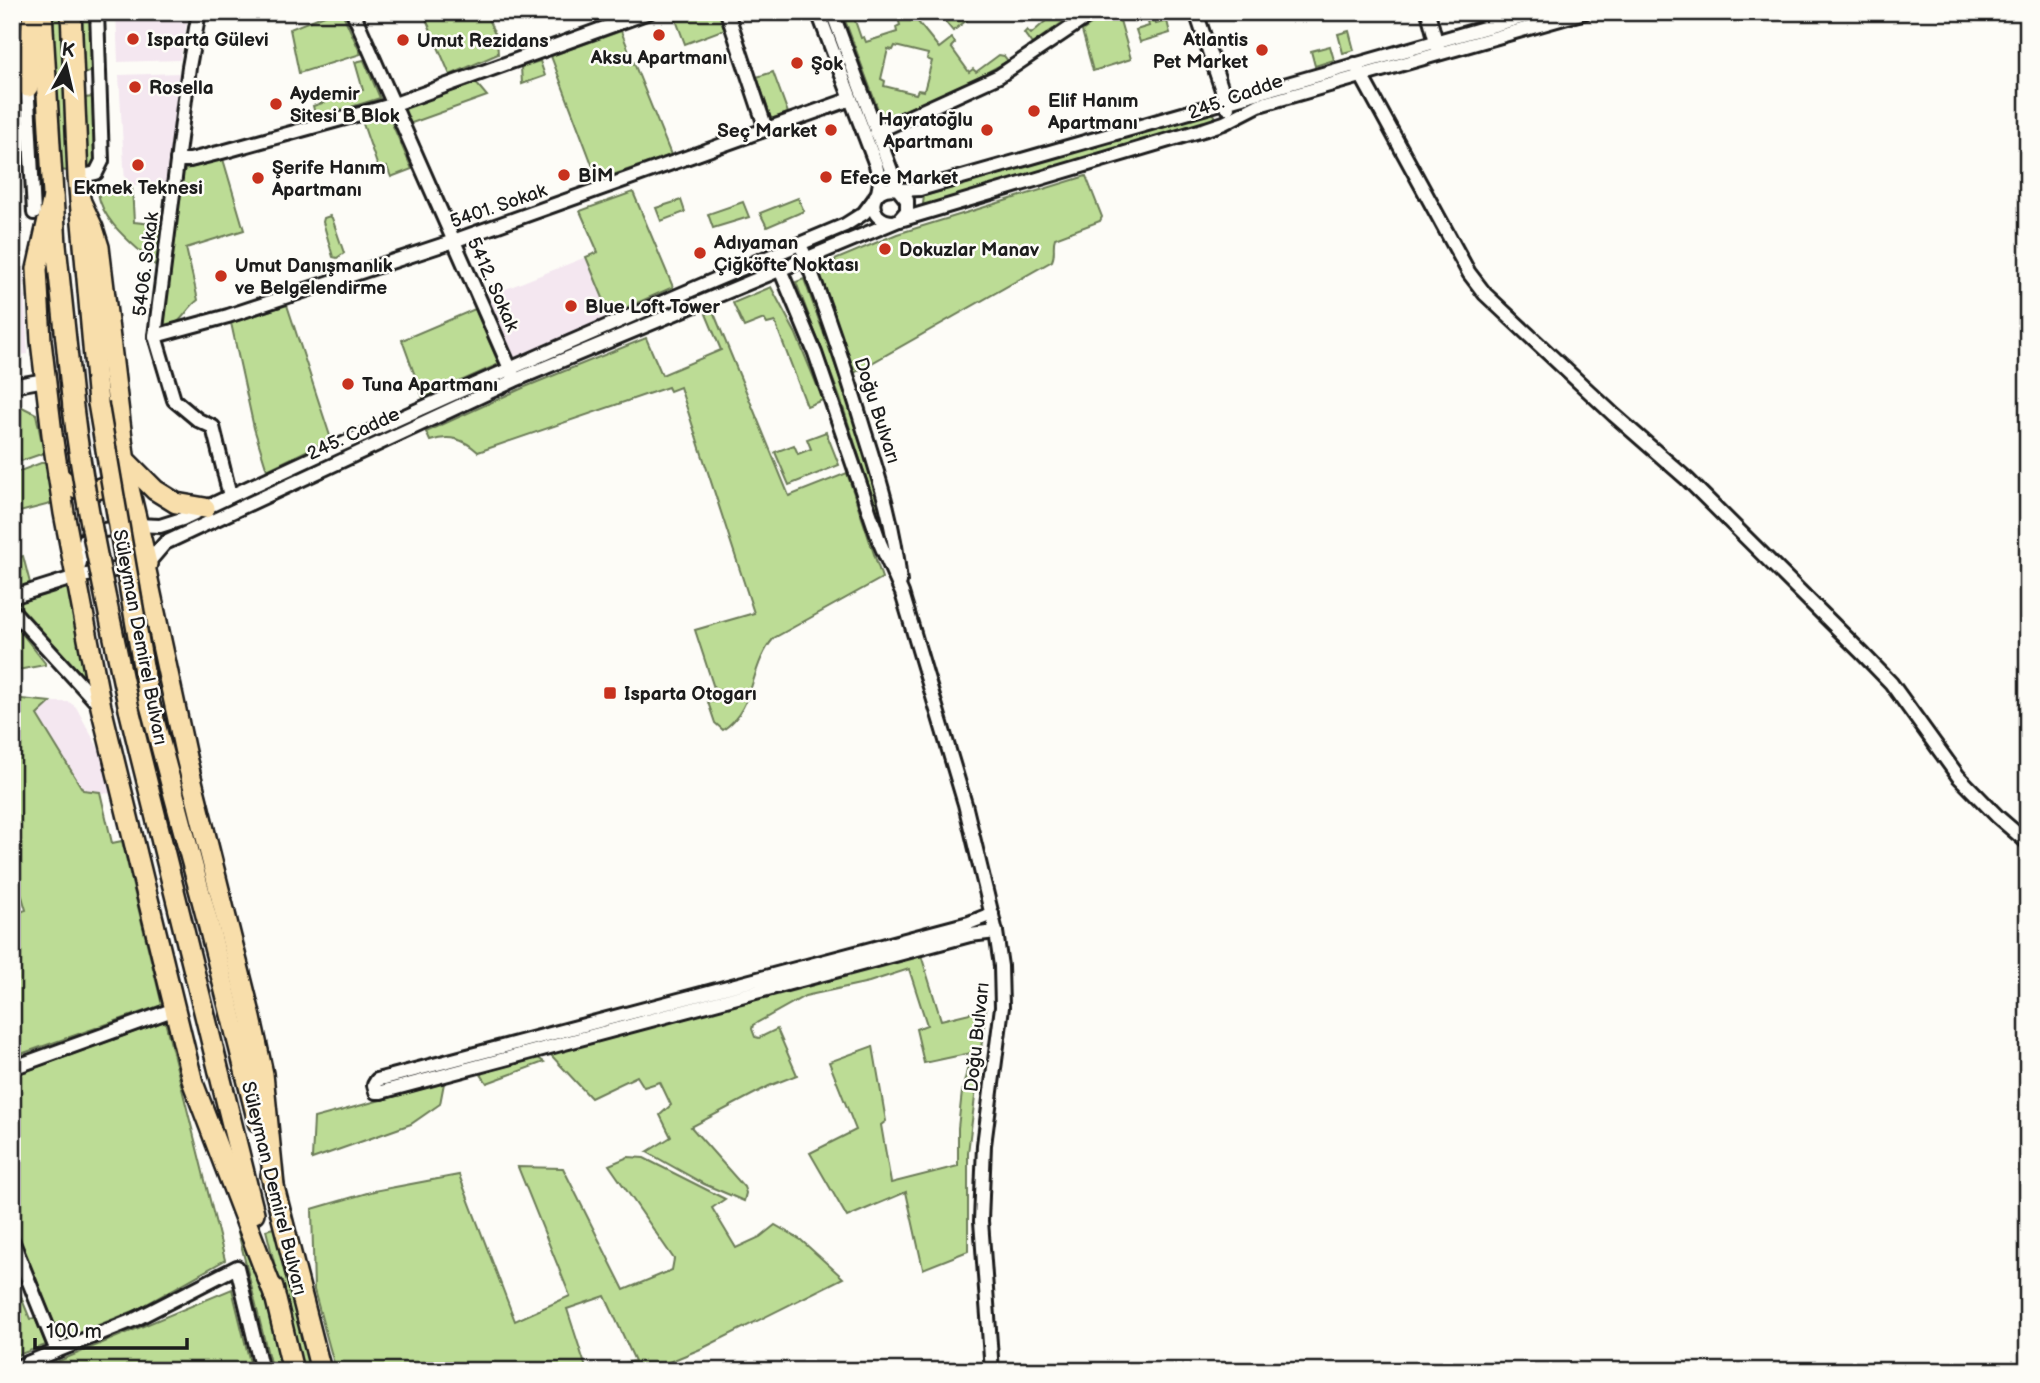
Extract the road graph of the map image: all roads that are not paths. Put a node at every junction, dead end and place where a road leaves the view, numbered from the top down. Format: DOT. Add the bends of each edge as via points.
graph roads {
  1 [pos="24,12"];
  2 [pos="33,12"];
  3 [pos="42,12"];
  4 [pos="71,12"];
  5 [pos="97,12"];
  6 [pos="199,12"];
  7 [pos="353,12"];
  8 [pos="727,12"];
  9 [pos="818,12"];
  10 [pos="832,12"];
  11 [pos="1094,12"];
  12 [pos="1196,12"];
  13 [pos="1428,12"];
  14 [pos="1540,12"];
  15 [pos="1585,12"];
  16 [pos="646,13"];
  17 [pos="1438,47"];
  18 [pos="1358,70"];
  19 [pos="28,87"];
  20 [pos="100,89"];
  21 [pos="74,90"];
  22 [pos="851,99"];
  23 [pos="1226,100"];
  24 [pos="392,104"];
  25 [pos="1232,118"];
  26 [pos="766,130"];
  27 [pos="876,132"];
  28 [pos="177,160"];
  29 [pos="78,177"];
  30 [pos="899,190"];
  31 [pos="53,197"];
  32 [pos="876,197"];
  33 [pos="80,200"];
  34 [pos="34,213"];
  35 [pos="897,221"];
  36 [pos="454,241"];
  37 [pos="800,244"];
  38 [pos="774,255"];
  39 [pos="805,258"];
  40 [pos="780,268"];
  41 [pos="155,336"];
  42 [pos="512,374"];
  43 [pos="45,380"];
  44 [pos="12,386"];
  45 [pos="124,459"];
  46 [pos="58,475"];
  47 [pos="230,496"];
  48 [pos="205,508"];
  49 [pos="136,525"];
  50 [pos="147,564"];
  51 [pos="76,577"];
  52 [pos="902,593"];
  53 [pos="12,597"];
  54 [pos="12,610"];
  55 [pos="159,636"];
  56 [pos="89,647"];
  57 [pos="101,707"];
  58 [pos="2028,843"];
  59 [pos="992,915"];
  60 [pos="996,932"];
  61 [pos="175,1009"];
  62 [pos="12,1068"];
  63 [pos="274,1186"];
  64 [pos="12,1240"];
  65 [pos="275,1297"];
  66 [pos="57,1351"];
  67 [pos="12,1369"];
  68 [pos="262,1371"];
  69 [pos="293,1371"];
  70 [pos="321,1371"];
  71 [pos="992,1371"];
  1 -- 19 [label="street"];
  2 -- 19 [label="highway"];
  3 -- 31 [label="highway, Süleyman Demirel Bulvarı"];
  4 -- 21 [label="highway, Süleyman Demirel Bulvarı"];
  5 -- 20 [label="street"];
  6 -- 28 [label="street, 5406. Sokak"];
  7 -- 24 [label="street, 5412. Sokak"];
  8 -- 26 [label="street"];
  9 -- 22 [label="street"];
  10 -- 27 [label="street"];
  11 -- 27 [label="street" via="999,76"];
  12 -- 23 [label="street"];
  13 -- 17 [label="street"];
  14 -- 17 [label="street, 245. Cadde"];
  15 -- 17 [label="street, 245. Cadde"];
  16 -- 24 [label="street"];
  17 -- 18 [label="street, 245. Cadde"];
  18 -- 23 [label="street, 245. Cadde"];
  18 -- 25 [label="street, 245. Cadde"];
  18 -- 58 [label="street" via="1469,273 1485,293 1705,496 1869,660 1958,776"];
  19 -- 34 [label="street"];
  20 -- 21 [label="street"];
  20 -- 29 [label="street" via="102,164 96,173"];
  21 -- 29 [label="highway, Süleyman Demirel Bulvarı"];
  22 -- 26 [label="street, 5401. Sokak"];
  22 -- 32 [label="street" via="878,173"];
  23 -- 25 [label="street"];
  23 -- 30 [label="street, 245. Cadde" via="920,189"];
  24 -- 28 [label="street" via="222,152"];
  24 -- 36 [label="street, 5412. Sokak"];
  25 -- 35 [label="street, 245. Cadde"];
  26 -- 36 [label="street, 5401. Sokak"];
  27 -- 30 [label="street"];
  28 -- 41 [label="street, 5406. Sokak"];
  29 -- 33 [label="highway, Süleyman Demirel Bulvarı"];
  30 -- 32 [label="street" via="884,188"];
  30 -- 35 [label="street" via="908,206"];
  31 -- 43 [label="highway" via="37,269"];
  31 -- 65 [label="highway, Süleyman Demirel Bulvarı, bridge" via="79,453 100,568 129,709"];
  32 -- 35 [label="street" via="878,217"];
  32 -- 37 [label="street, 245. Cadde" via="855,220"];
  33 -- 45 [label="highway" via="93,228 103,272"];
  33 -- 63 [label="highway, Süleyman Demirel Bulvarı, bridge" via="98,404 149,701"];
  35 -- 39 [label="street, 245. Cadde"];
  36 -- 41 [label="street, 5401. Sokak"];
  36 -- 42 [label="street, 5412. Sokak"];
  37 -- 38 [label="street, 245. Cadde"];
  37 -- 39 [label="street, Doğu Bulvarı"];
  38 -- 40 [label="street, Doğu Bulvarı"];
  38 -- 42 [label="street, 245. Cadde"];
  39 -- 40 [label="street, 245. Cadde"];
  39 -- 52 [label="street, Doğu Bulvarı" via="886,501"];
  40 -- 42 [label="street, 245. Cadde"];
  40 -- 52 [label="street, Doğu Bulvarı"];
  41 -- 47 [label="street, 5406. Sokak" via="174,400 214,427"];
  42 -- 47 [label="street, 245. Cadde"];
  42 -- 50 [label="street, 245. Cadde" via="165,542"];
  43 -- 44 [label="street"];
  43 -- 46 [label="highway"];
  45 -- 46 [label="highway" via="116,478 98,490 76,489"];
  45 -- 48 [label="highway" via="155,490 176,503"];
  45 -- 49 [label="highway"];
  46 -- 51 [label="highway"];
  47 -- 48 [label="street, 245. Cadde"];
  48 -- 49 [label="street, 245. Cadde" via="160,526"];
  49 -- 50 [label="highway"];
  49 -- 51 [label="street, 245. Cadde" via="86,538"];
  50 -- 51 [label="street"];
  50 -- 55 [label="highway"];
  51 -- 53 [label="street"];
  51 -- 56 [label="highway"];
  52 -- 59 [label="street, Doğu Bulvarı" via="965,804"];
  54 -- 57 [label="street"];
  55 -- 56 [label="highway" via="148,618 122,609 98,621"];
  55 -- 63 [label="highway" via="251,1018"];
  56 -- 57 [label="highway"];
  57 -- 61 [label="highway"];
  59 -- 60 [label="street, Doğu Bulvarı"];
  59 -- 60 [label="street" via="377,1080 374,1085 381,1093 970,935"];
  60 -- 71 [label="street, Doğu Bulvarı" via="1002,1007 984,1144 981,1221"];
  61 -- 62 [label="street"];
  61 -- 65 [label="highway" via="193,1083"];
  63 -- 70 [label="highway, Süleyman Demirel Bulvarı"];
  64 -- 66 [label="street"];
  65 -- 69 [label="highway, Süleyman Demirel Bulvarı"];
  66 -- 67 [label="street"];
  66 -- 68 [label="street" via="136,1319 237,1267"];
}
